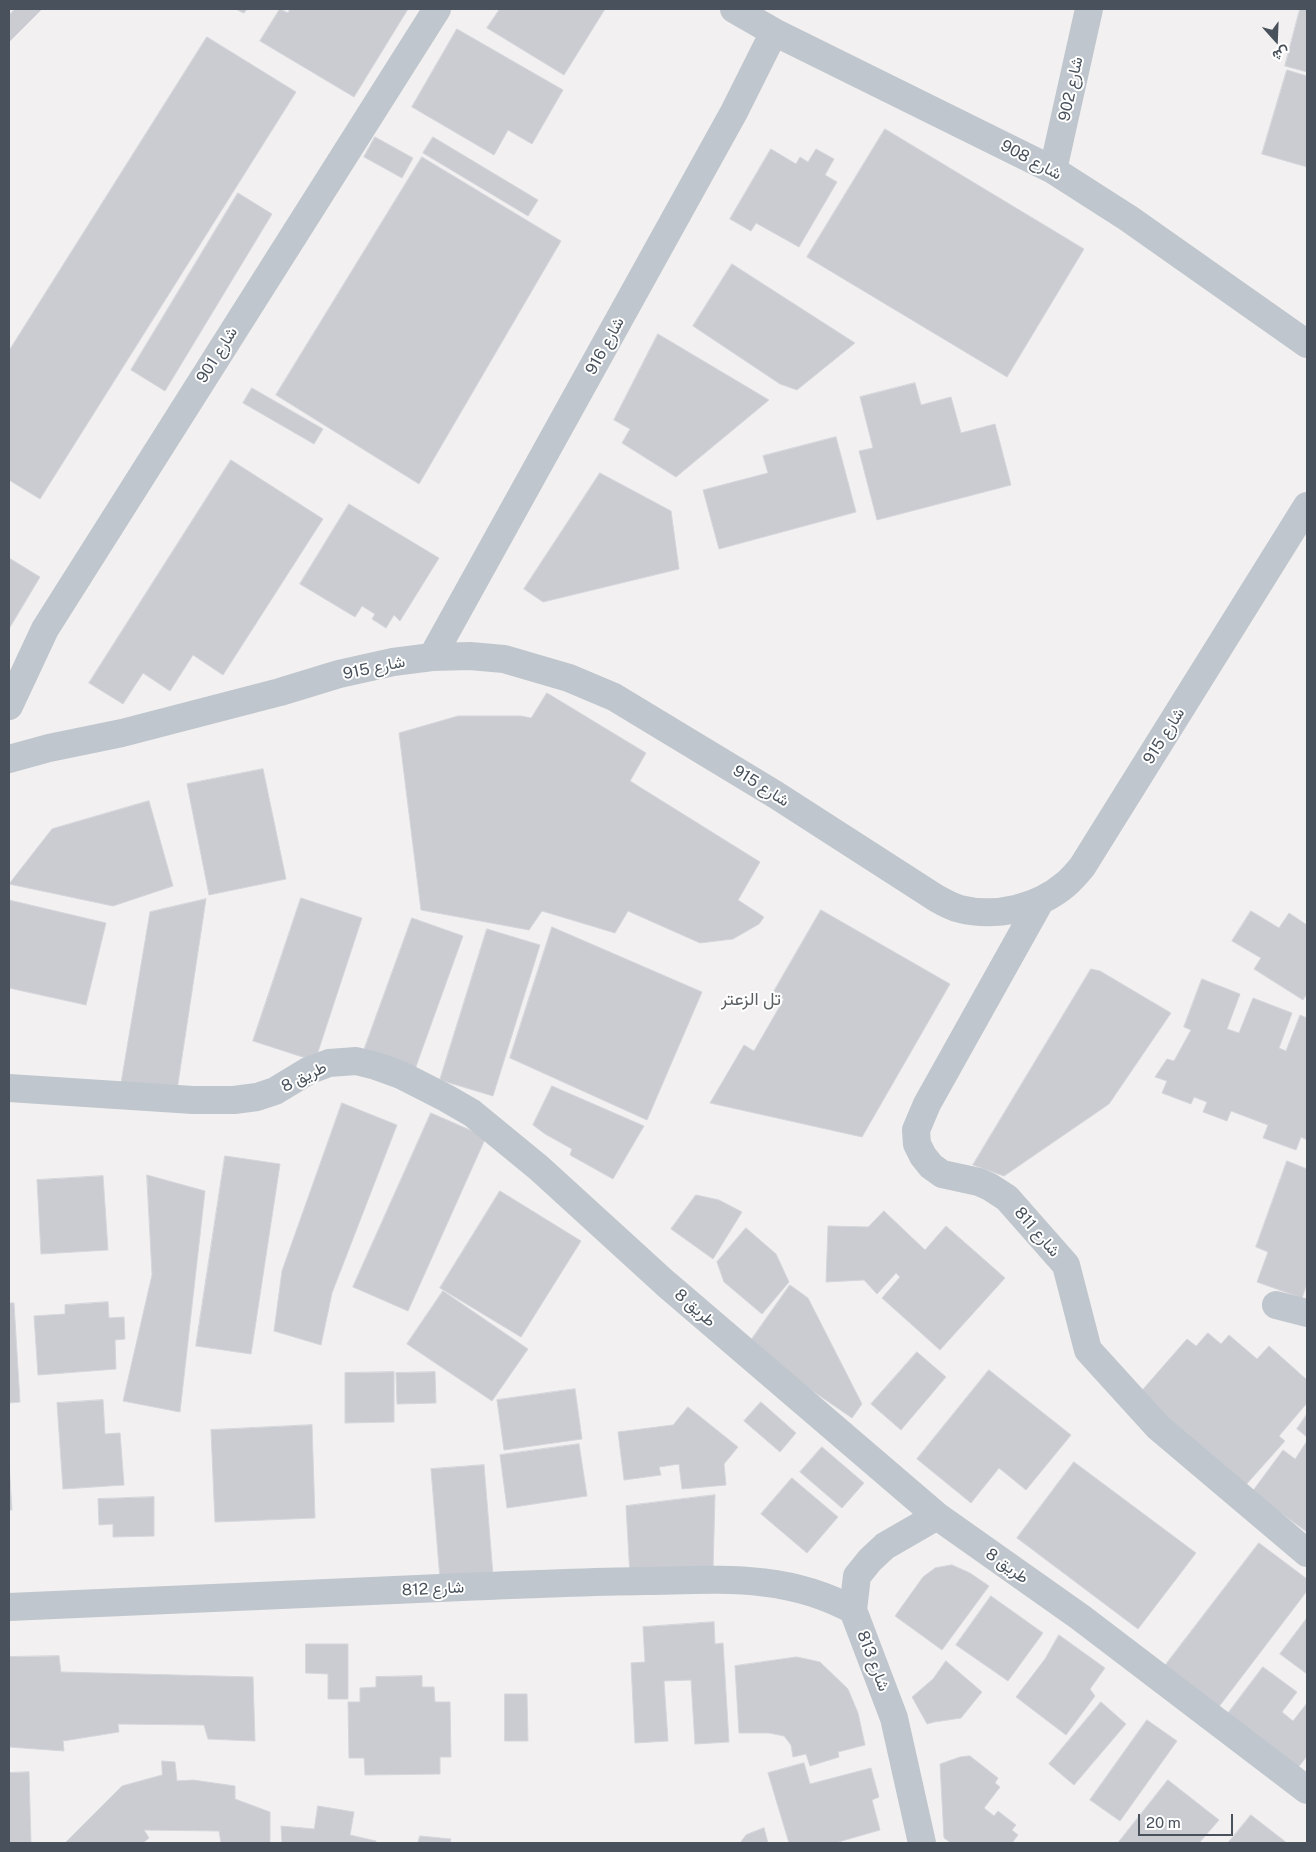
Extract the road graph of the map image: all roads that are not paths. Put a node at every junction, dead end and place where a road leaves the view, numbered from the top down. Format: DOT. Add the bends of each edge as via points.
graph roads {
  1 [pos="437,9"];
  2 [pos="734,9"];
  3 [pos="1089,9"];
  4 [pos="774,32"];
  5 [pos="1053,170"];
  6 [pos="1307,344"];
  7 [pos="1307,506"];
  8 [pos="432,657"];
  9 [pos="9,706"];
  10 [pos="9,759"];
  11 [pos="1041,900"];
  12 [pos="9,1088"];
  13 [pos="1276,1305"];
  14 [pos="1307,1313"];
  15 [pos="938,1516"];
  16 [pos="1307,1552"];
  17 [pos="9,1607"];
  18 [pos="853,1610"];
  19 [pos="1302,1778"];
  20 [pos="922,1843"];
  1 -- 9 [label="street, شارع 901" via="50,621"];
  2 -- 4 [label="street, شارع 908"];
  3 -- 5 [label="street, شارع 902"];
  4 -- 5 [label="street, شارع 908"];
  4 -- 8 [label="street, شارع 916" via="734,112"];
  5 -- 6 [label="street, شارع 908" via="1128,218"];
  7 -- 11 [label="street, شارع 915" via="1082,867 1066,885"];
  8 -- 10 [label="street, شارع 915" via="339,674 132,731"];
  8 -- 11 [label="street, شارع 915" via="504,659 569,678 614,697 776,795 936,898 959,909 984,913 1016,910"];
  11 -- 16 [label="street, شارع 811" via="927,1104 916,1130 917,1144 931,1166 942,1174 978,1182 1007,1198 1066,1265 1088,1350 1158,1428"];
  12 -- 15 [label="street, طريق 8" via="234,1100 275,1091 308,1071 329,1063 356,1062 401,1075 472,1113 539,1168 664,1283"];
  13 -- 14 [label="street"];
  15 -- 18 [label="street, شارع 813" via="885,1546 870,1560 858,1576"];
  15 -- 19 [label="street, طريق 8"];
  17 -- 18 [label="street, شارع 812" via="588,1582 752,1580 812,1591"];
  18 -- 20 [label="street, شارع 813" via="894,1718"];
}
